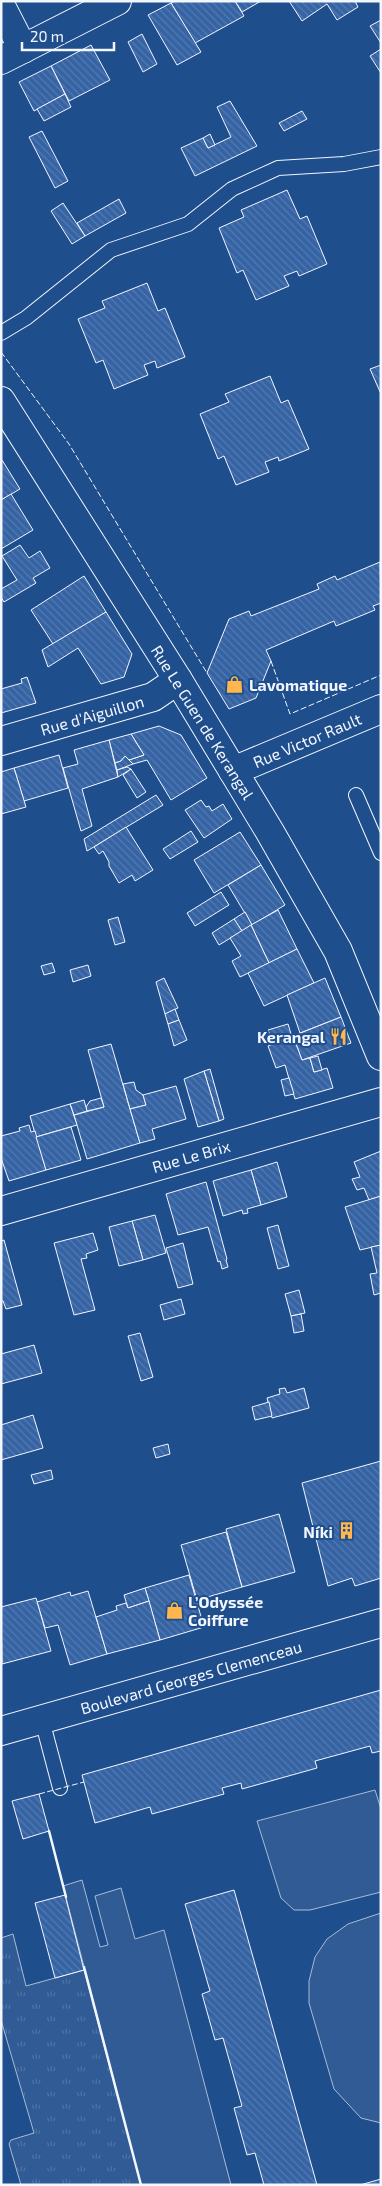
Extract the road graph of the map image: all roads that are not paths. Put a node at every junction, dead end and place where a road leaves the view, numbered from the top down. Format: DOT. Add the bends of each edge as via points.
graph roads {
  1 [pos="117,1"];
  2 [pos="1,6"];
  3 [pos="12,55"];
  4 [pos="381,157"];
  5 [pos="1,333"];
  6 [pos="1,401"];
  7 [pos="178,680"];
  8 [pos="381,708"];
  9 [pos="1,741"];
  10 [pos="233,771"];
  11 [pos="356,795"];
  12 [pos="381,853"];
  13 [pos="381,1055"];
  14 [pos="381,1102"];
  15 [pos="1,1211"];
  16 [pos="381,1624"];
  17 [pos="42,1720"];
  18 [pos="1,1731"];
  19 [pos="60,1788"];
  1 -- 3 [label="street"];
  2 -- 3 [label="street"];
  4 -- 5 [label="lane" via="344,164 278,168 232,189 188,224 112,250 26,318"];
  6 -- 7 [label="street, Rue Le Guen de Kerangal"];
  7 -- 9 [label="street, Rue d'Aiguillon" via="153,697"];
  7 -- 10 [label="street, Rue Le Guen de Kerangal"];
  8 -- 10 [label="street, Rue Victor Rault"];
  10 -- 13 [label="street, Rue Le Guen de Kerangal" via="338,951"];
  11 -- 12 [label="lane"];
  14 -- 15 [label="street, Rue Le Brix"];
  16 -- 17 [label="street, Boulevard Georges Clemenceau"];
  17 -- 18 [label="street, Boulevard Georges Clemenceau"];
  17 -- 19 [label="lane"];
}
